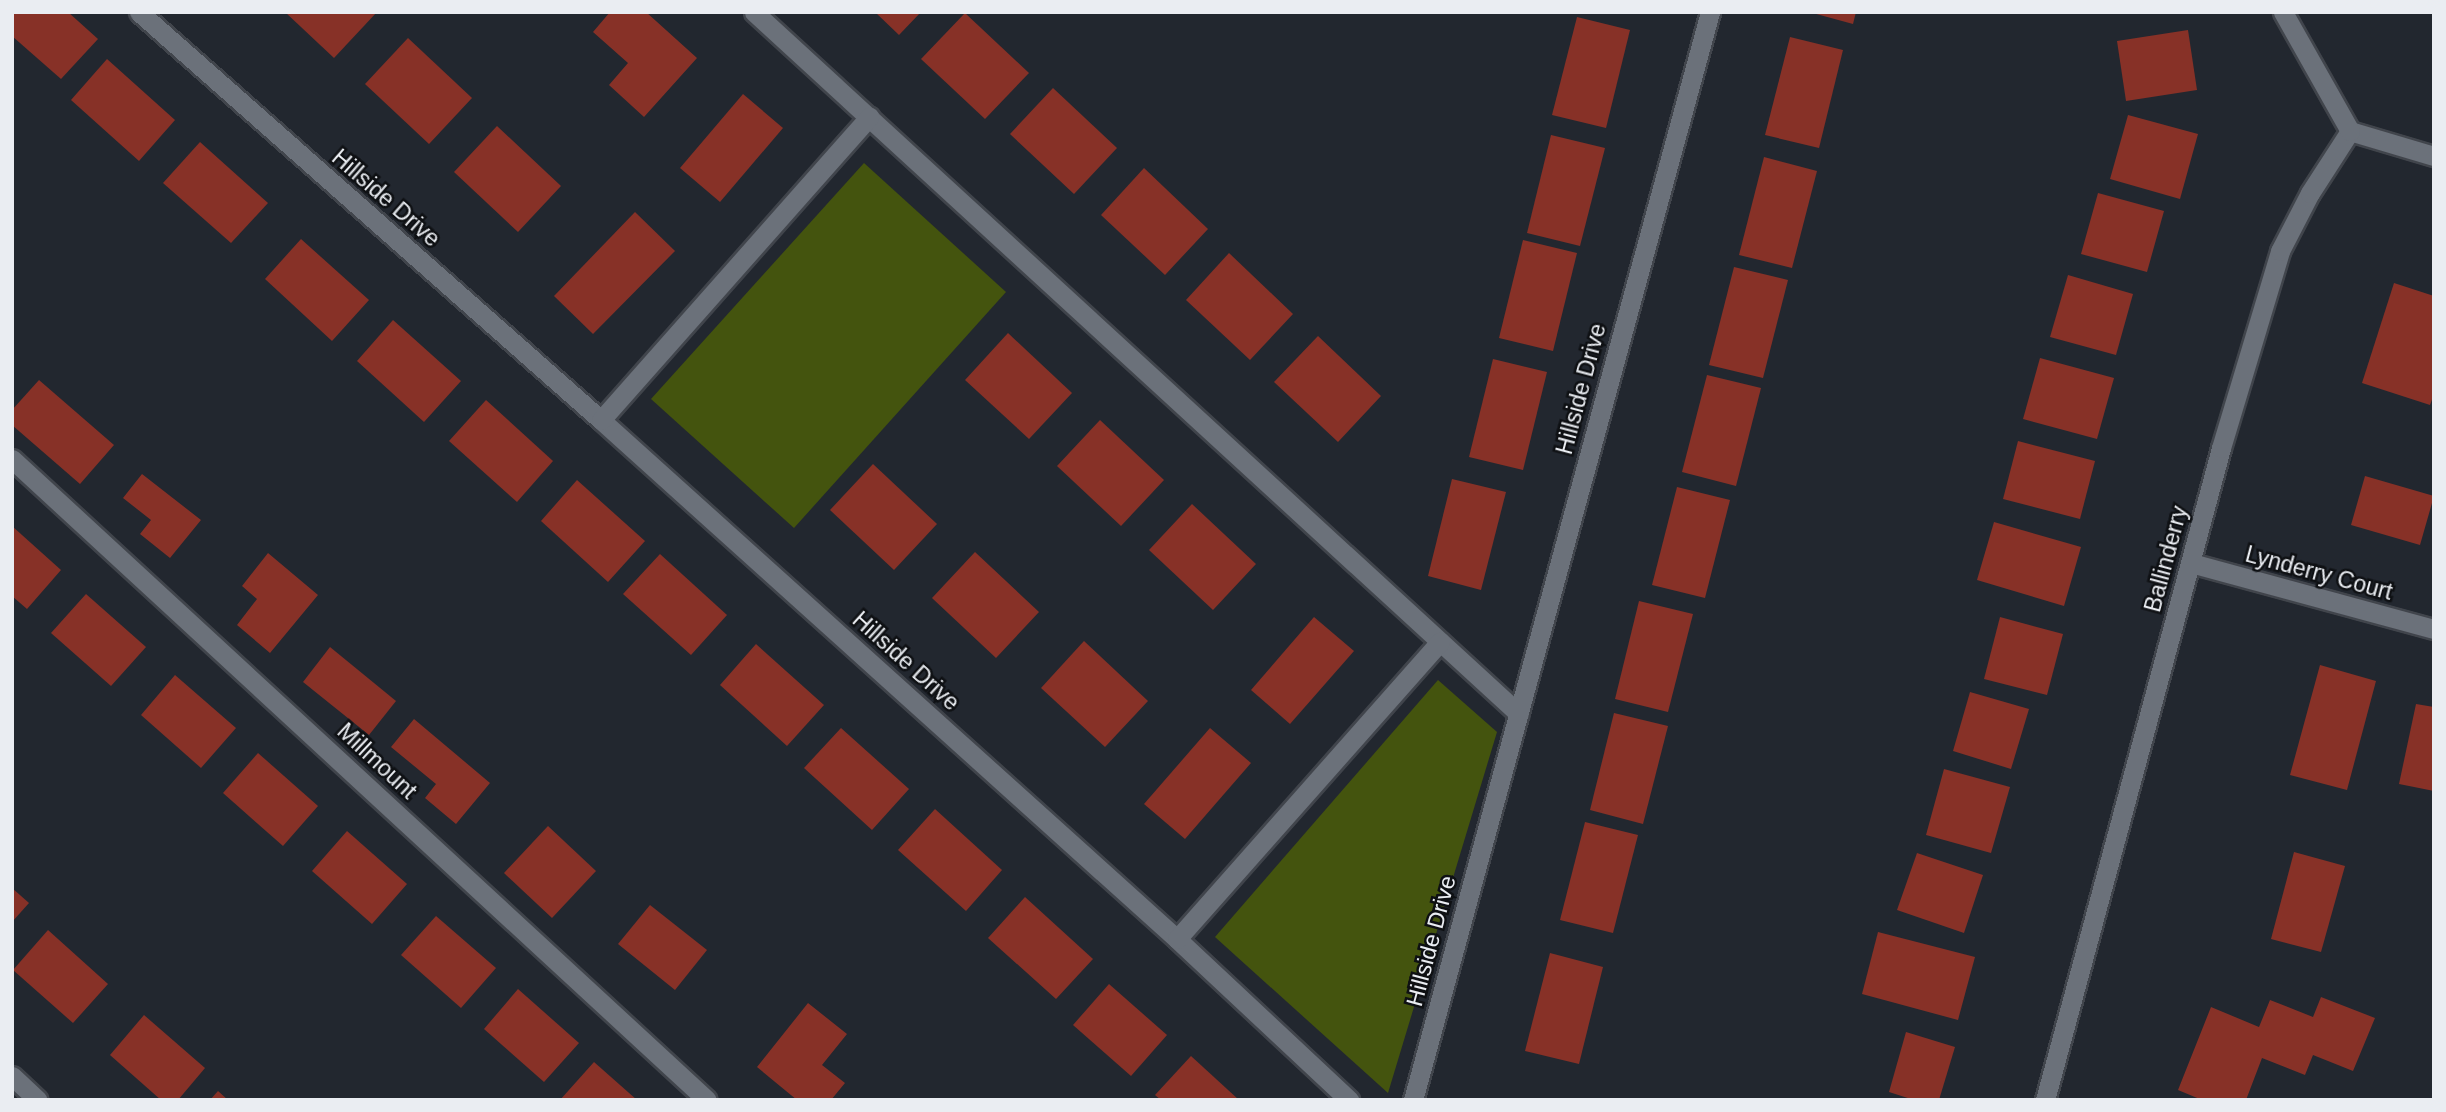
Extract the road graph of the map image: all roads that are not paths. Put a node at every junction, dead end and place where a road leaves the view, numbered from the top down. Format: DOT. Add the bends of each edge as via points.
graph roads {
  1 [pos="139,12"];
  2 [pos="754,12"];
  3 [pos="1710,12"];
  4 [pos="2283,12"];
  5 [pos="869,117"];
  6 [pos="2350,131"];
  7 [pos="2434,156"];
  8 [pos="601,420"];
  9 [pos="12,459"];
  10 [pos="2191,563"];
  11 [pos="2434,629"];
  12 [pos="1440,642"];
  13 [pos="1519,714"];
  14 [pos="1177,939"];
  15 [pos="12,1076"];
  16 [pos="38,1100"];
  17 [pos="707,1100"];
  18 [pos="1349,1100"];
  19 [pos="1413,1100"];
  20 [pos="2045,1100"];
  1 -- 8 [label="street, Hillside Drive"];
  2 -- 5 [label="street"];
  3 -- 13 [label="street, Hillside Drive"];
  4 -- 6 [label="street"];
  5 -- 8 [label="street"];
  5 -- 12 [label="street"];
  6 -- 7 [label="street"];
  6 -- 10 [label="street, Ballinderry" via="2280,251"];
  8 -- 14 [label="street, Hillside Drive"];
  9 -- 17 [label="street, Millmount"];
  10 -- 11 [label="street, Lynderry Court"];
  10 -- 20 [label="street, Ballinderry"];
  12 -- 13 [label="street"];
  12 -- 14 [label="street"];
  13 -- 19 [label="street, Hillside Drive"];
  14 -- 18 [label="street, Hillside Drive"];
  15 -- 16 [label="street"];
}
